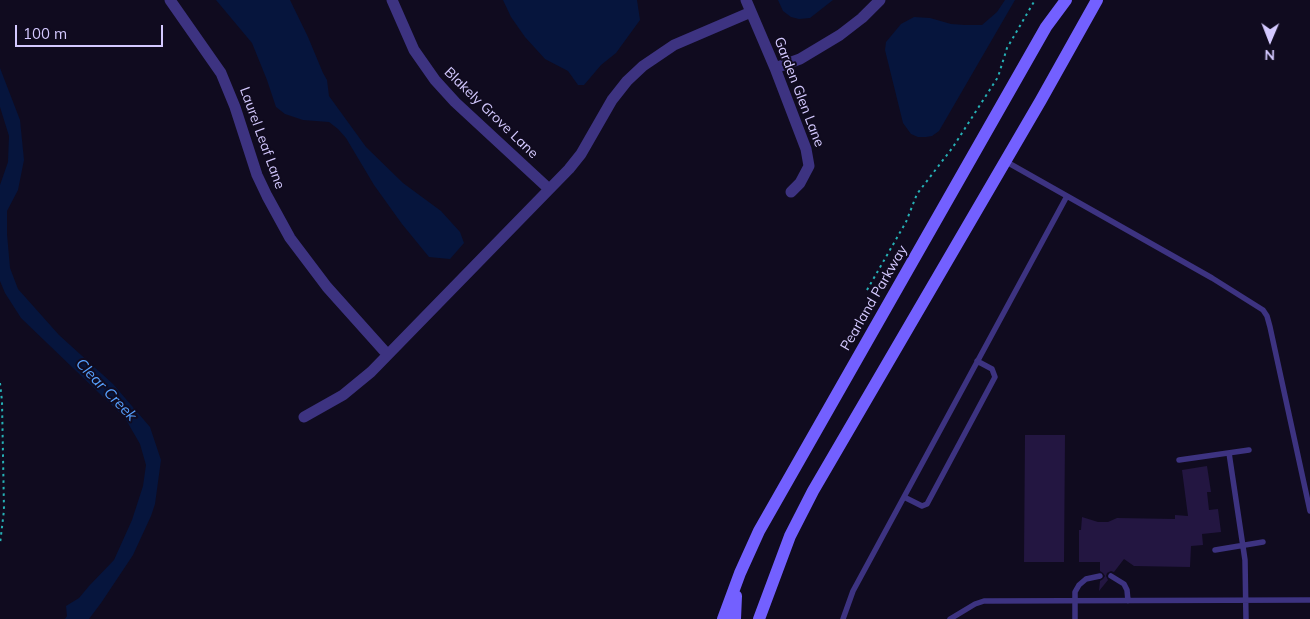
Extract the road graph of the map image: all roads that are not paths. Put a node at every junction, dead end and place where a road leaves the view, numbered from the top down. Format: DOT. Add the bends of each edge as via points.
graph roads {
  1 [pos="170,0"];
  2 [pos="392,0"];
  3 [pos="746,0"];
  4 [pos="880,0"];
  5 [pos="1061,0"];
  6 [pos="1066,0"];
  7 [pos="1097,0"];
  8 [pos="1102,0"];
  9 [pos="751,12"];
  10 [pos="1046,28"];
  11 [pos="1080,30"];
  12 [pos="775,68"];
  13 [pos="1005,161"];
  14 [pos="548,189"];
  15 [pos="792,192"];
  16 [pos="1067,196"];
  17 [pos="387,354"];
  18 [pos="978,361"];
  19 [pos="304,417"];
  20 [pos="1249,450"];
  21 [pos="1229,453"];
  22 [pos="1179,460"];
  23 [pos="904,497"];
  24 [pos="1310,511"];
  25 [pos="1263,542"];
  26 [pos="1244,545"];
  27 [pos="1215,550"];
  28 [pos="740,573"];
  29 [pos="1100,576"];
  30 [pos="1111,576"];
  31 [pos="1128,600"];
  32 [pos="1246,600"];
  33 [pos="1310,600"];
  34 [pos="1075,601"];
  35 [pos="723,619"];
  36 [pos="735,619"];
  37 [pos="759,619"];
  38 [pos="843,619"];
  39 [pos="950,619"];
  40 [pos="1075,619"];
  41 [pos="1246,619"];
  1 -- 17 [label="street, Laurel Leaf Lane" via="221,73 257,176 290,238 318,276"];
  2 -- 14 [label="street, Blakely Grove Lane" via="414,50 435,80 454,102"];
  3 -- 9 [label="street, Garden Glen Lane"];
  4 -- 12 [label="street" via="862,18 818,49"];
  5 -- 10 [label="main road"];
  6 -- 10 [label="main road, Pearland Parkway"];
  7 -- 11 [label="main road"];
  8 -- 11 [label="main road"];
  9 -- 12 [label="street, Garden Glen Lane"];
  9 -- 14 [label="street" via="674,45 642,66 612,100 569,169"];
  10 -- 28 [label="main road, Pearland Parkway" via="759,531"];
  11 -- 13 [label="main road"];
  12 -- 15 [label="street, Garden Glen Lane" via="808,157 805,175"];
  13 -- 16 [label="lane"];
  13 -- 37 [label="main road" via="813,490 790,536"];
  14 -- 17 [label="street"];
  16 -- 18 [label="lane"];
  16 -- 24 [label="lane" via="1264,310"];
  17 -- 19 [label="street" via="356,386"];
  18 -- 23 [label="lane"];
  18 -- 23 [label="lane" via="992,369 995,377 927,504 922,506"];
  20 -- 21 [label="lane"];
  21 -- 22 [label="lane"];
  21 -- 26 [label="lane"];
  23 -- 38 [label="lane" via="853,590"];
  25 -- 26 [label="lane"];
  26 -- 27 [label="lane"];
  26 -- 32 [label="lane"];
  28 -- 35 [label="main road, Pearland Parkway"];
  28 -- 36 [label="main road"];
  29 -- 34 [label="lane" via="1086,579 1079,586"];
  30 -- 31 [label="lane" via="1124,584"];
  31 -- 32 [label="lane"];
  31 -- 34 [label="lane"];
  32 -- 33 [label="lane"];
  32 -- 41 [label="lane"];
  34 -- 39 [label="lane" via="984,601"];
  34 -- 40 [label="lane"];
}
